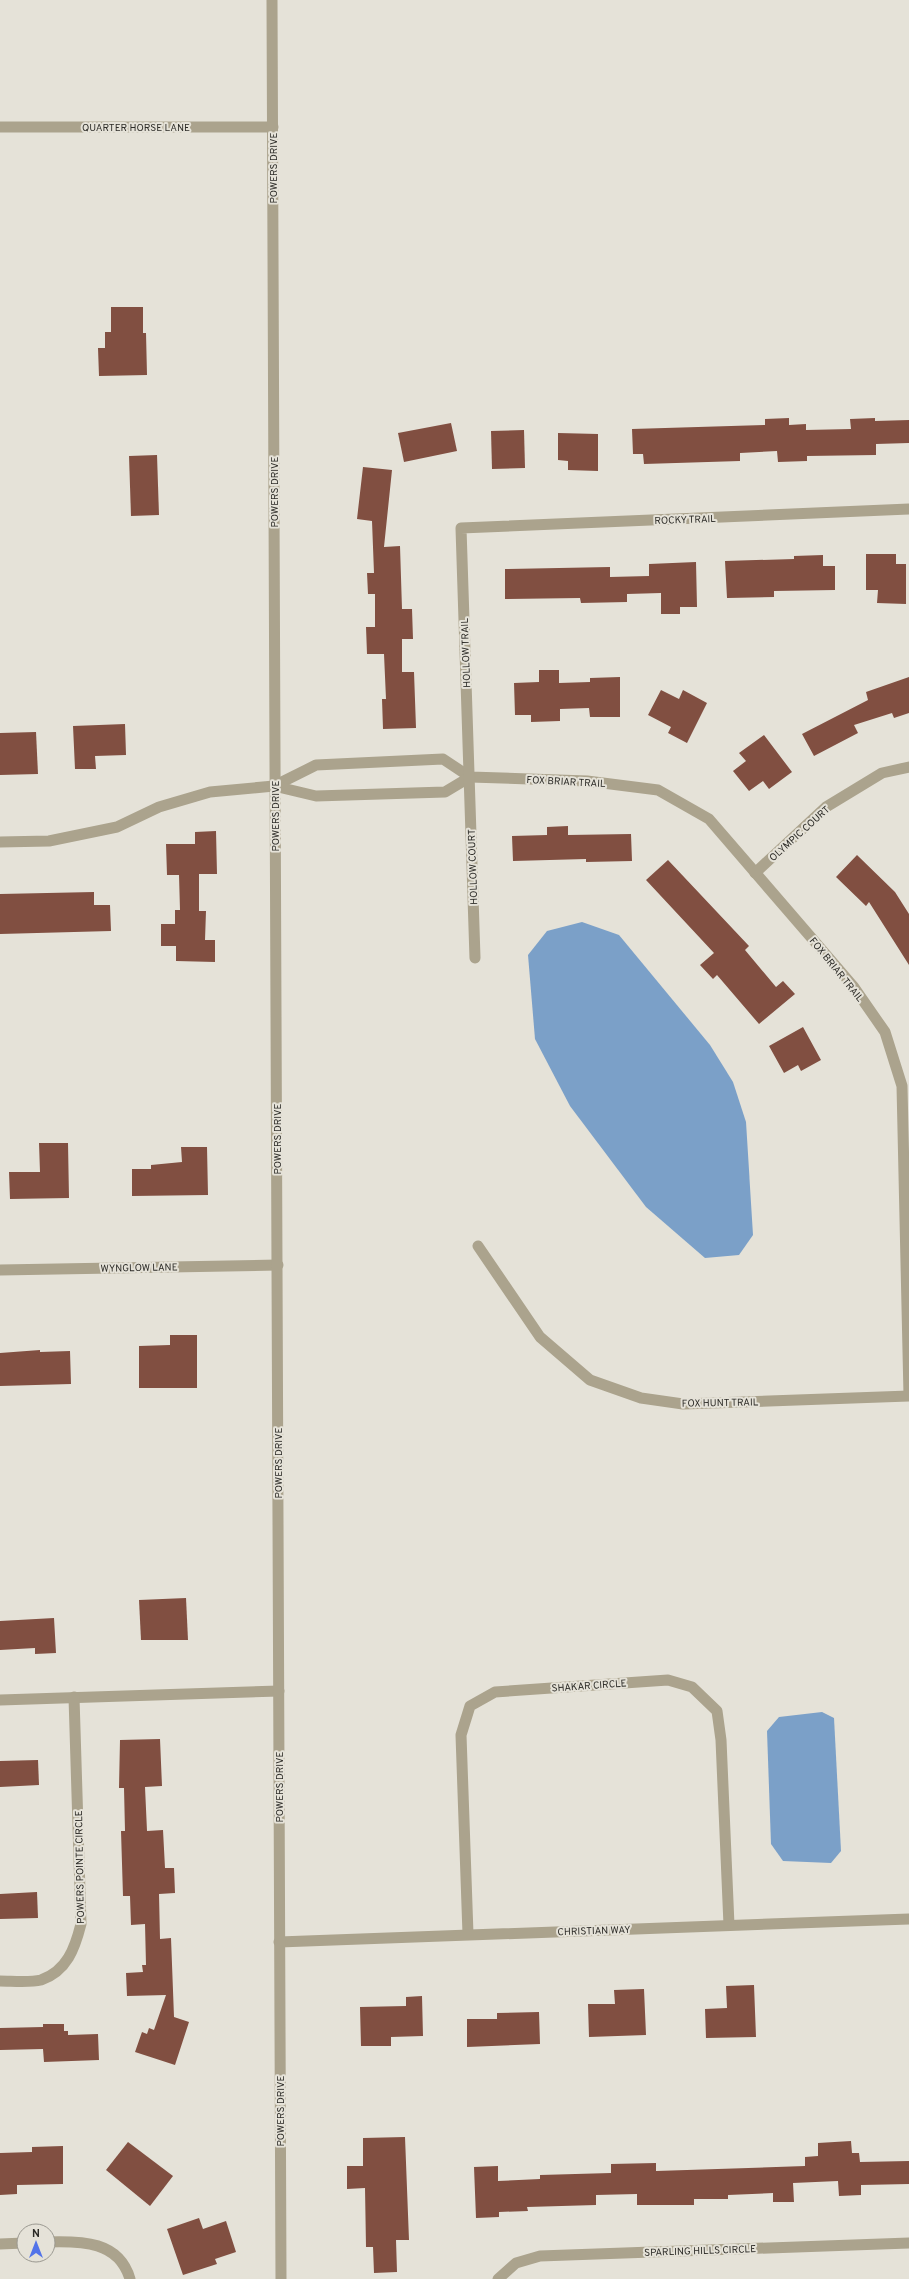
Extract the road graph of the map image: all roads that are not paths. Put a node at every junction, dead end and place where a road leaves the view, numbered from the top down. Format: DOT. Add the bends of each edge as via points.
graph roads {
  1 [pos="272,0"];
  2 [pos="0,127"];
  3 [pos="273,127"];
  4 [pos="909,509"];
  5 [pos="460,528"];
  6 [pos="909,767"];
  7 [pos="470,777"];
  8 [pos="274,786"];
  9 [pos="0,842"];
  10 [pos="756,872"];
  11 [pos="475,958"];
  12 [pos="478,1246"];
  13 [pos="278,1265"];
  14 [pos="0,1270"];
  15 [pos="909,1396"];
  16 [pos="279,1691"];
  17 [pos="74,1697"];
  18 [pos="0,1700"];
  19 [pos="909,1919"];
  20 [pos="729,1925"];
  21 [pos="468,1934"];
  22 [pos="279,1942"];
  23 [pos="0,1981"];
  24 [pos="56,2242"];
  25 [pos="16,2243"];
  26 [pos="909,2243"];
  27 [pos="0,2244"];
  28 [pos="130,2279"];
  29 [pos="281,2279"];
  30 [pos="498,2279"];
  1 -- 3 [label="street, POWERS DRIVE"];
  2 -- 3 [label="street, QUARTER HORSE LANE"];
  3 -- 8 [label="street, POWERS DRIVE"];
  4 -- 5 [label="street, ROCKY TRAIL"];
  5 -- 7 [label="street, HOLLOW TRAIL"];
  6 -- 10 [label="street, OLYMPIC COURT" via="882,773 826,807"];
  7 -- 8 [label="street" via="445,792 316,796"];
  7 -- 8 [label="street" via="443,759 316,765"];
  7 -- 10 [label="street, FOX BRIAR TRAIL" via="587,780 658,790 709,819"];
  7 -- 11 [label="street, HOLLOW COURT"];
  8 -- 9 [label="street" via="210,792 158,807 117,826 49,841"];
  8 -- 13 [label="street, POWERS DRIVE"];
  10 -- 15 [label="street, FOX BRIAR TRAIL" via="853,986 885,1032 902,1086"];
  12 -- 15 [label="street, FOX HUNT TRAIL" via="540,1337 590,1380 641,1398 683,1404"];
  13 -- 14 [label="street, WYNGLOW LANE"];
  13 -- 16 [label="street, POWERS DRIVE"];
  16 -- 17 [label="street"];
  16 -- 22 [label="street, POWERS DRIVE"];
  17 -- 18 [label="street"];
  17 -- 23 [label="street, POWERS POINTE CIRCLE" via="81,1924 74,1948 62,1968 40,1980"];
  19 -- 20 [label="street, CHRISTIAN WAY"];
  20 -- 21 [label="street, CHRISTIAN WAY"];
  20 -- 21 [label="street, SHAKAR CIRCLE" via="721,1740 717,1711 692,1687 668,1680 495,1692 470,1706 460,1736"];
  21 -- 22 [label="street, CHRISTIAN WAY"];
  22 -- 29 [label="street, POWERS DRIVE"];
  24 -- 28 [label="street" via="75,2241 107,2248 126,2265"];
  25 -- 27 [label="street"];
  26 -- 30 [label="street, SPARLING HILLS CIRCLE" via="540,2256 516,2263"];
}
